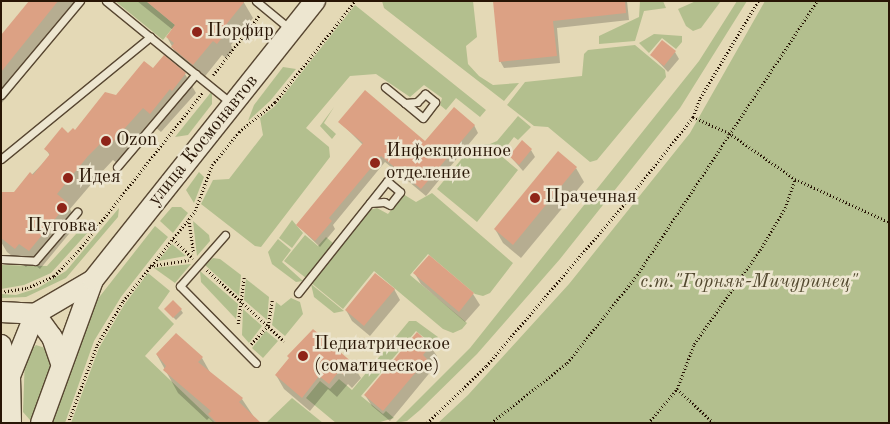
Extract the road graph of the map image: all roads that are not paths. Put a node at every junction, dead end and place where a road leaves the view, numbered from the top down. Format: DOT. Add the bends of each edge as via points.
graph roads {
  1 [pos="80,1"];
  2 [pos="106,1"];
  3 [pos="256,1"];
  4 [pos="315,1"];
  5 [pos="292,30"];
  6 [pos="150,37"];
  7 [pos="196,74"];
  8 [pos="385,87"];
  9 [pos="1,95"];
  10 [pos="405,104"];
  11 [pos="233,105"];
  12 [pos="1,159"];
  13 [pos="117,167"];
  14 [pos="370,203"];
  15 [pos="77,212"];
  16 [pos="225,235"];
  17 [pos="1,259"];
  18 [pos="93,280"];
  19 [pos="298,293"];
  20 [pos="1,312"];
  21 [pos="35,314"];
  22 [pos="1,344"];
  23 [pos="61,363"];
  24 [pos="256,363"];
  25 [pos="10,376"];
  26 [pos="11,423"];
  27 [pos="41,423"];
  1 -- 9 [label="lane"];
  2 -- 6 [label="lane"];
  3 -- 5 [label="lane"];
  4 -- 5 [label="main road, улица Космонавтов"];
  5 -- 11 [label="main road, улица Космонавтов"];
  6 -- 7 [label="lane"];
  6 -- 12 [label="lane"];
  7 -- 11 [label="lane"];
  7 -- 13 [label="lane"];
  8 -- 10 [label="lane"];
  11 -- 18 [label="main road, улица Космонавтов"];
  14 -- 19 [label="lane"];
  15 -- 17 [label="lane" via="35,261"];
  16 -- 24 [label="lane" via="197,261 180,286"];
  18 -- 21 [label="main road, улица Космонавтов"];
  18 -- 23 [label="main road, улица Космонавтов"];
  20 -- 21 [label="main road"];
  21 -- 23 [label="main road" via="52,337"];
  21 -- 25 [label="main road"];
  22 -- 25 [label="main road"];
  23 -- 27 [label="main road, улица Космонавтов"];
  25 -- 26 [label="main road"];
}
